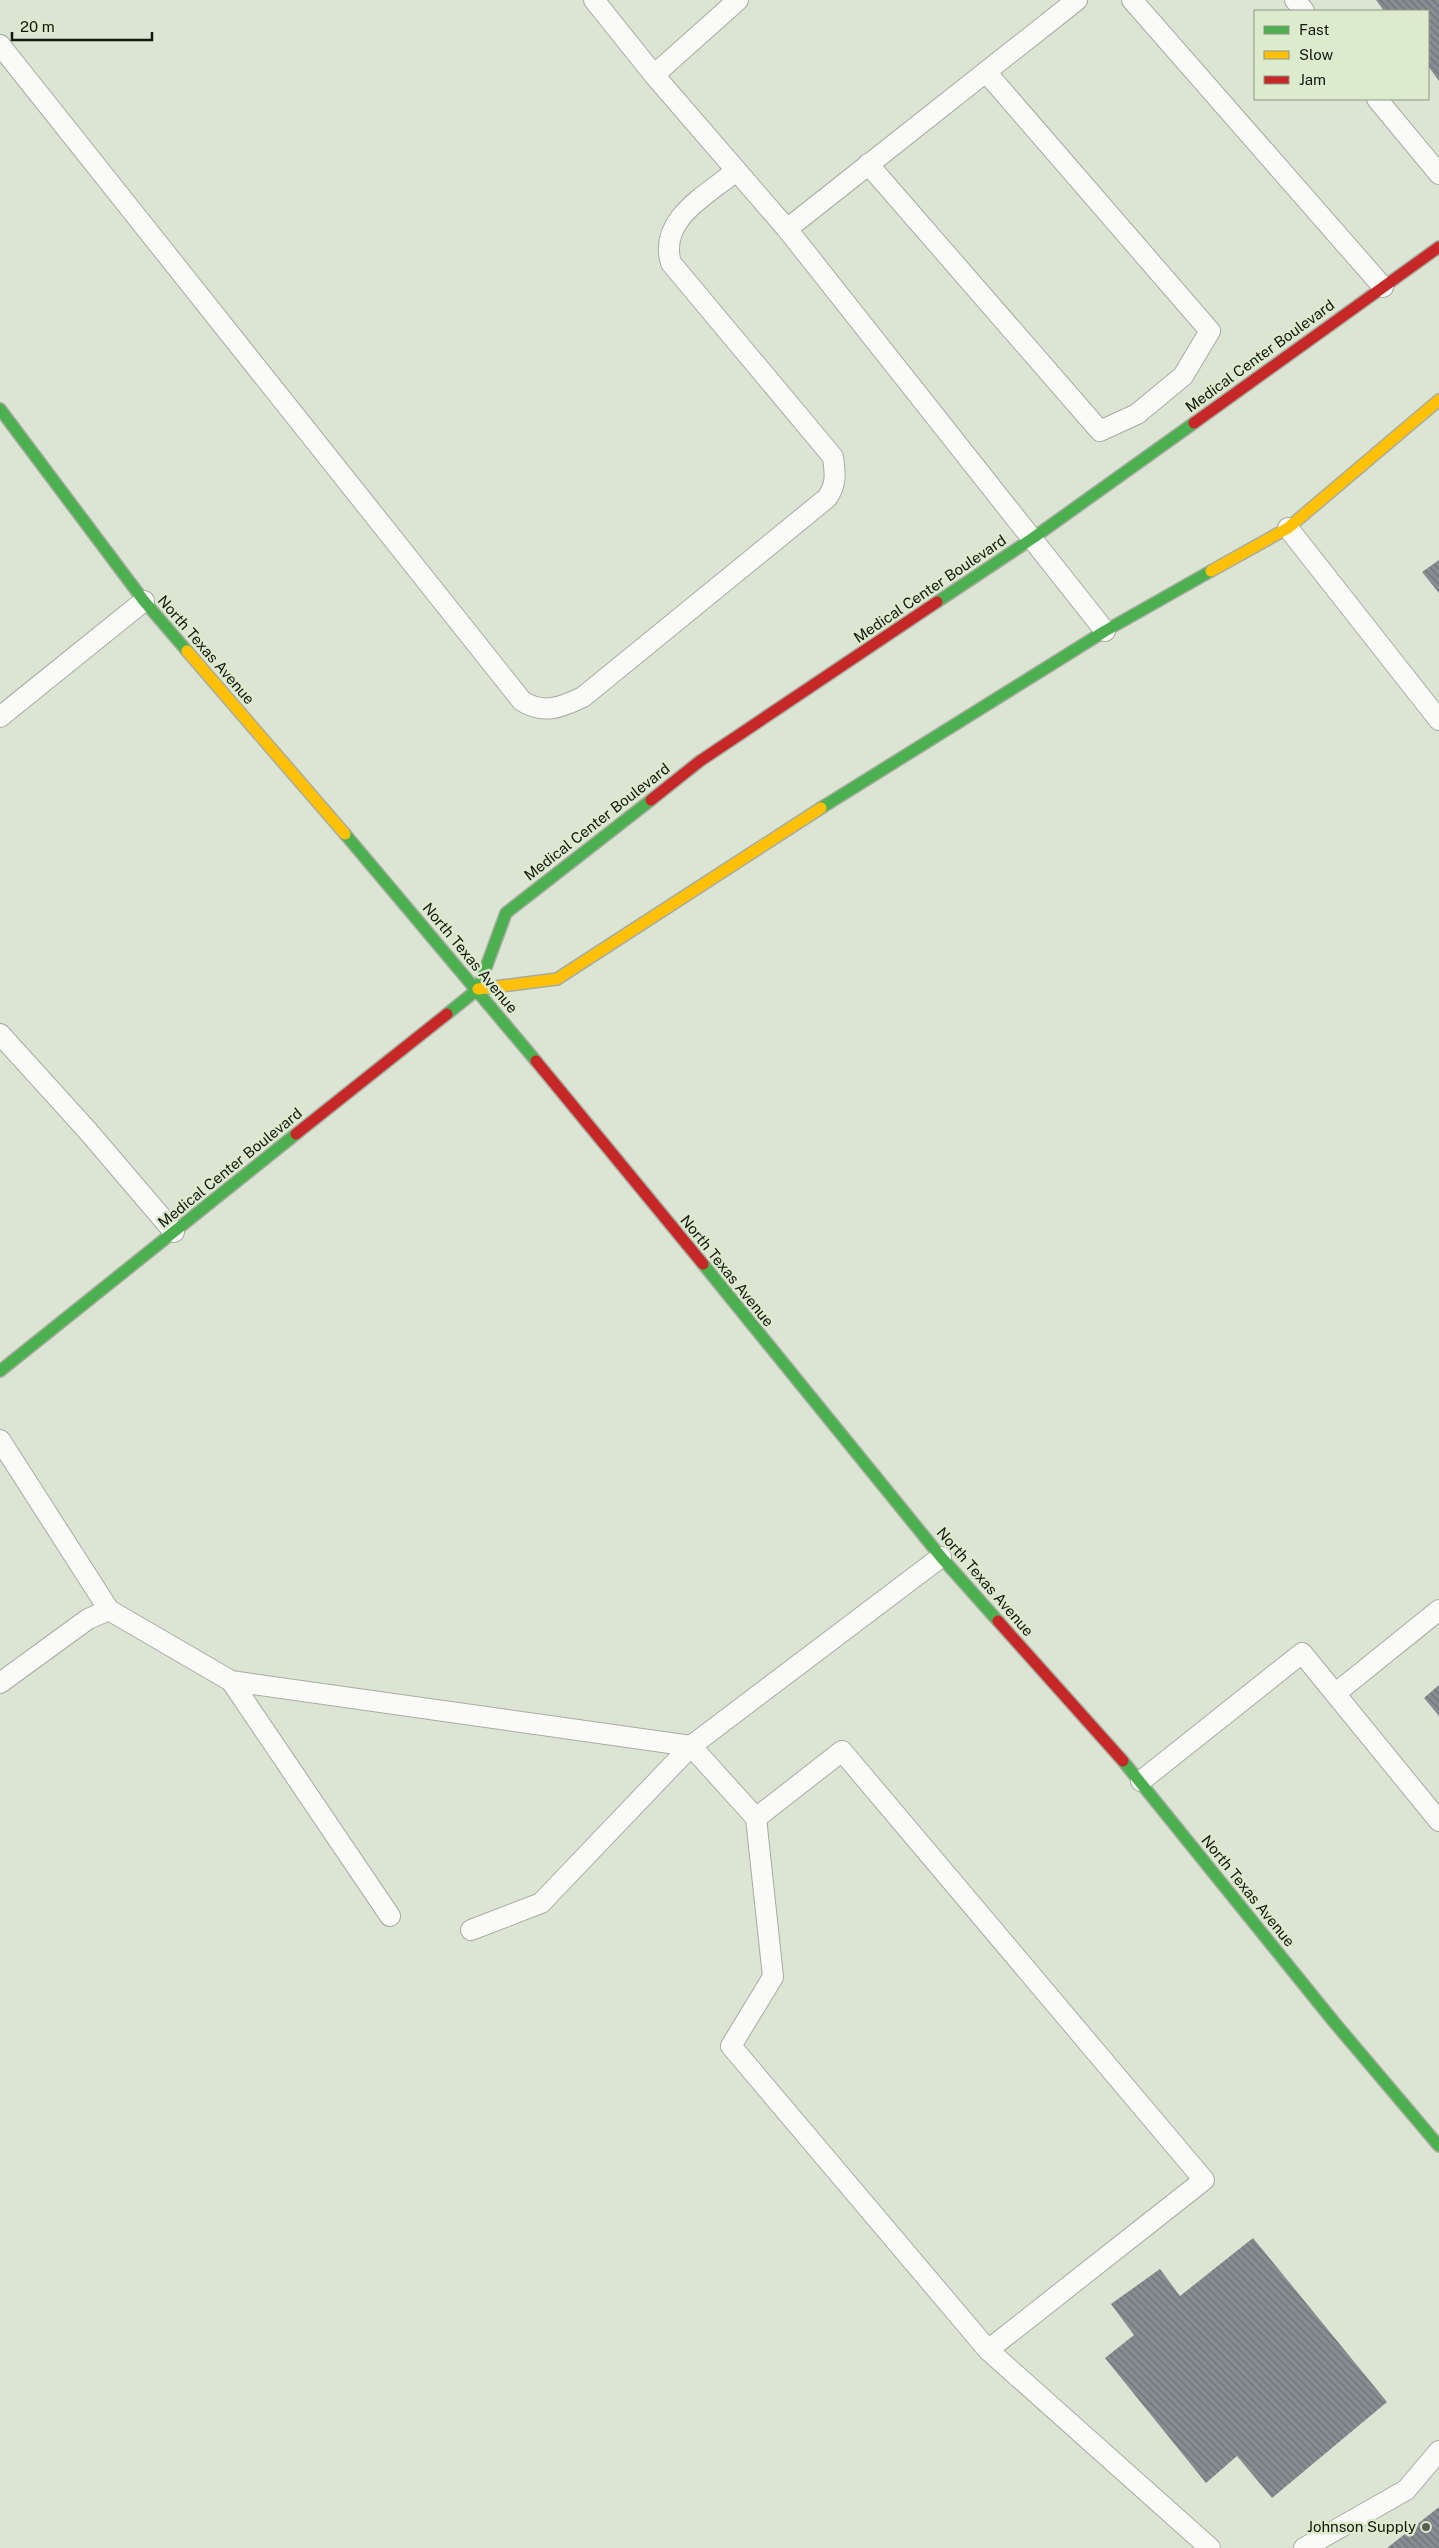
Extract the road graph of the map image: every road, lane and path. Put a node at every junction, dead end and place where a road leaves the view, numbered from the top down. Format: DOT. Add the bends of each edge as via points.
graph roads {
  1 [pos="594,0"];
  2 [pos="738,0"];
  3 [pos="1077,0"];
  4 [pos="1132,0"];
  5 [pos="1295,0"];
  6 [pos="1303,10"];
  7 [pos="0,44"];
  8 [pos="986,72"];
  9 [pos="654,75"];
  10 [pos="1377,100"];
  11 [pos="868,164"];
  12 [pos="736,171"];
  13 [pos="1439,174"];
  14 [pos="787,229"];
  15 [pos="1439,247"];
  16 [pos="1383,287"];
  17 [pos="1439,400"];
  18 [pos="0,408"];
  19 [pos="1288,528"];
  20 [pos="1033,538"];
  21 [pos="144,601"];
  22 [pos="1105,631"];
  23 [pos="0,717"];
  24 [pos="1439,720"];
  25 [pos="478,989"];
  26 [pos="0,1034"];
  27 [pos="174,1232"];
  28 [pos="0,1371"];
  29 [pos="0,1440"];
  30 [pos="941,1557"];
  31 [pos="109,1610"];
  32 [pos="1439,1610"];
  33 [pos="231,1681"];
  34 [pos="0,1683"];
  35 [pos="1336,1693"];
  36 [pos="691,1746"];
  37 [pos="1141,1781"];
  38 [pos="756,1818"];
  39 [pos="1439,1821"];
  40 [pos="390,1916"];
  41 [pos="471,1930"];
  42 [pos="1439,2146"];
  43 [pos="988,2350"];
  44 [pos="1439,2451"];
  45 [pos="1210,2548"];
  46 [pos="1304,2548"];
  1 -- 9 [label="lane"];
  2 -- 9 [label="lane"];
  3 -- 8 [label="lane"];
  4 -- 16 [label="lane"];
  5 -- 6 [label="lane"];
  7 -- 12 [label="lane" via="522,701 544,710 562,707 583,697 827,498 834,488 834,457 671,263 667,249 670,233 681,215"];
  8 -- 11 [label="lane"];
  8 -- 11 [label="lane" via="1210,331 1183,376 1136,414 1100,431"];
  9 -- 12 [label="lane"];
  10 -- 13 [label="lane"];
  11 -- 14 [label="lane"];
  12 -- 14 [label="lane"];
  14 -- 20 [label="lane"];
  15 -- 16 [label="street, Medical Center Boulevard"];
  16 -- 20 [label="street, Medical Center Boulevard"];
  17 -- 19 [label="street"];
  18 -- 21 [label="street, North Texas Avenue"];
  19 -- 22 [label="street"];
  19 -- 24 [label="lane"];
  20 -- 22 [label="lane"];
  20 -- 25 [label="street, Medical Center Boulevard" via="700,761 506,913"];
  21 -- 23 [label="lane"];
  21 -- 25 [label="street, North Texas Avenue"];
  22 -- 25 [label="street" via="814,812 558,979"];
  25 -- 27 [label="street, Medical Center Boulevard"];
  25 -- 30 [label="street, North Texas Avenue"];
  26 -- 27 [label="lane"];
  27 -- 28 [label="street, Medical Center Boulevard"];
  29 -- 31 [label="lane"];
  30 -- 36 [label="lane"];
  30 -- 37 [label="street, North Texas Avenue"];
  31 -- 33 [label="lane"];
  31 -- 34 [label="lane" via="88,1619"];
  32 -- 35 [label="lane"];
  33 -- 36 [label="lane"];
  33 -- 40 [label="lane"];
  35 -- 37 [label="lane" via="1302,1654"];
  35 -- 39 [label="lane"];
  36 -- 38 [label="lane"];
  36 -- 41 [label="lane" via="541,1902"];
  37 -- 42 [label="street, North Texas Avenue" via="1334,2022"];
  38 -- 43 [label="lane" via="773,1977 731,2046"];
  38 -- 43 [label="lane" via="842,1751 1204,2180"];
  43 -- 45 [label="lane"];
  44 -- 46 [label="lane" via="1406,2490"];
}
